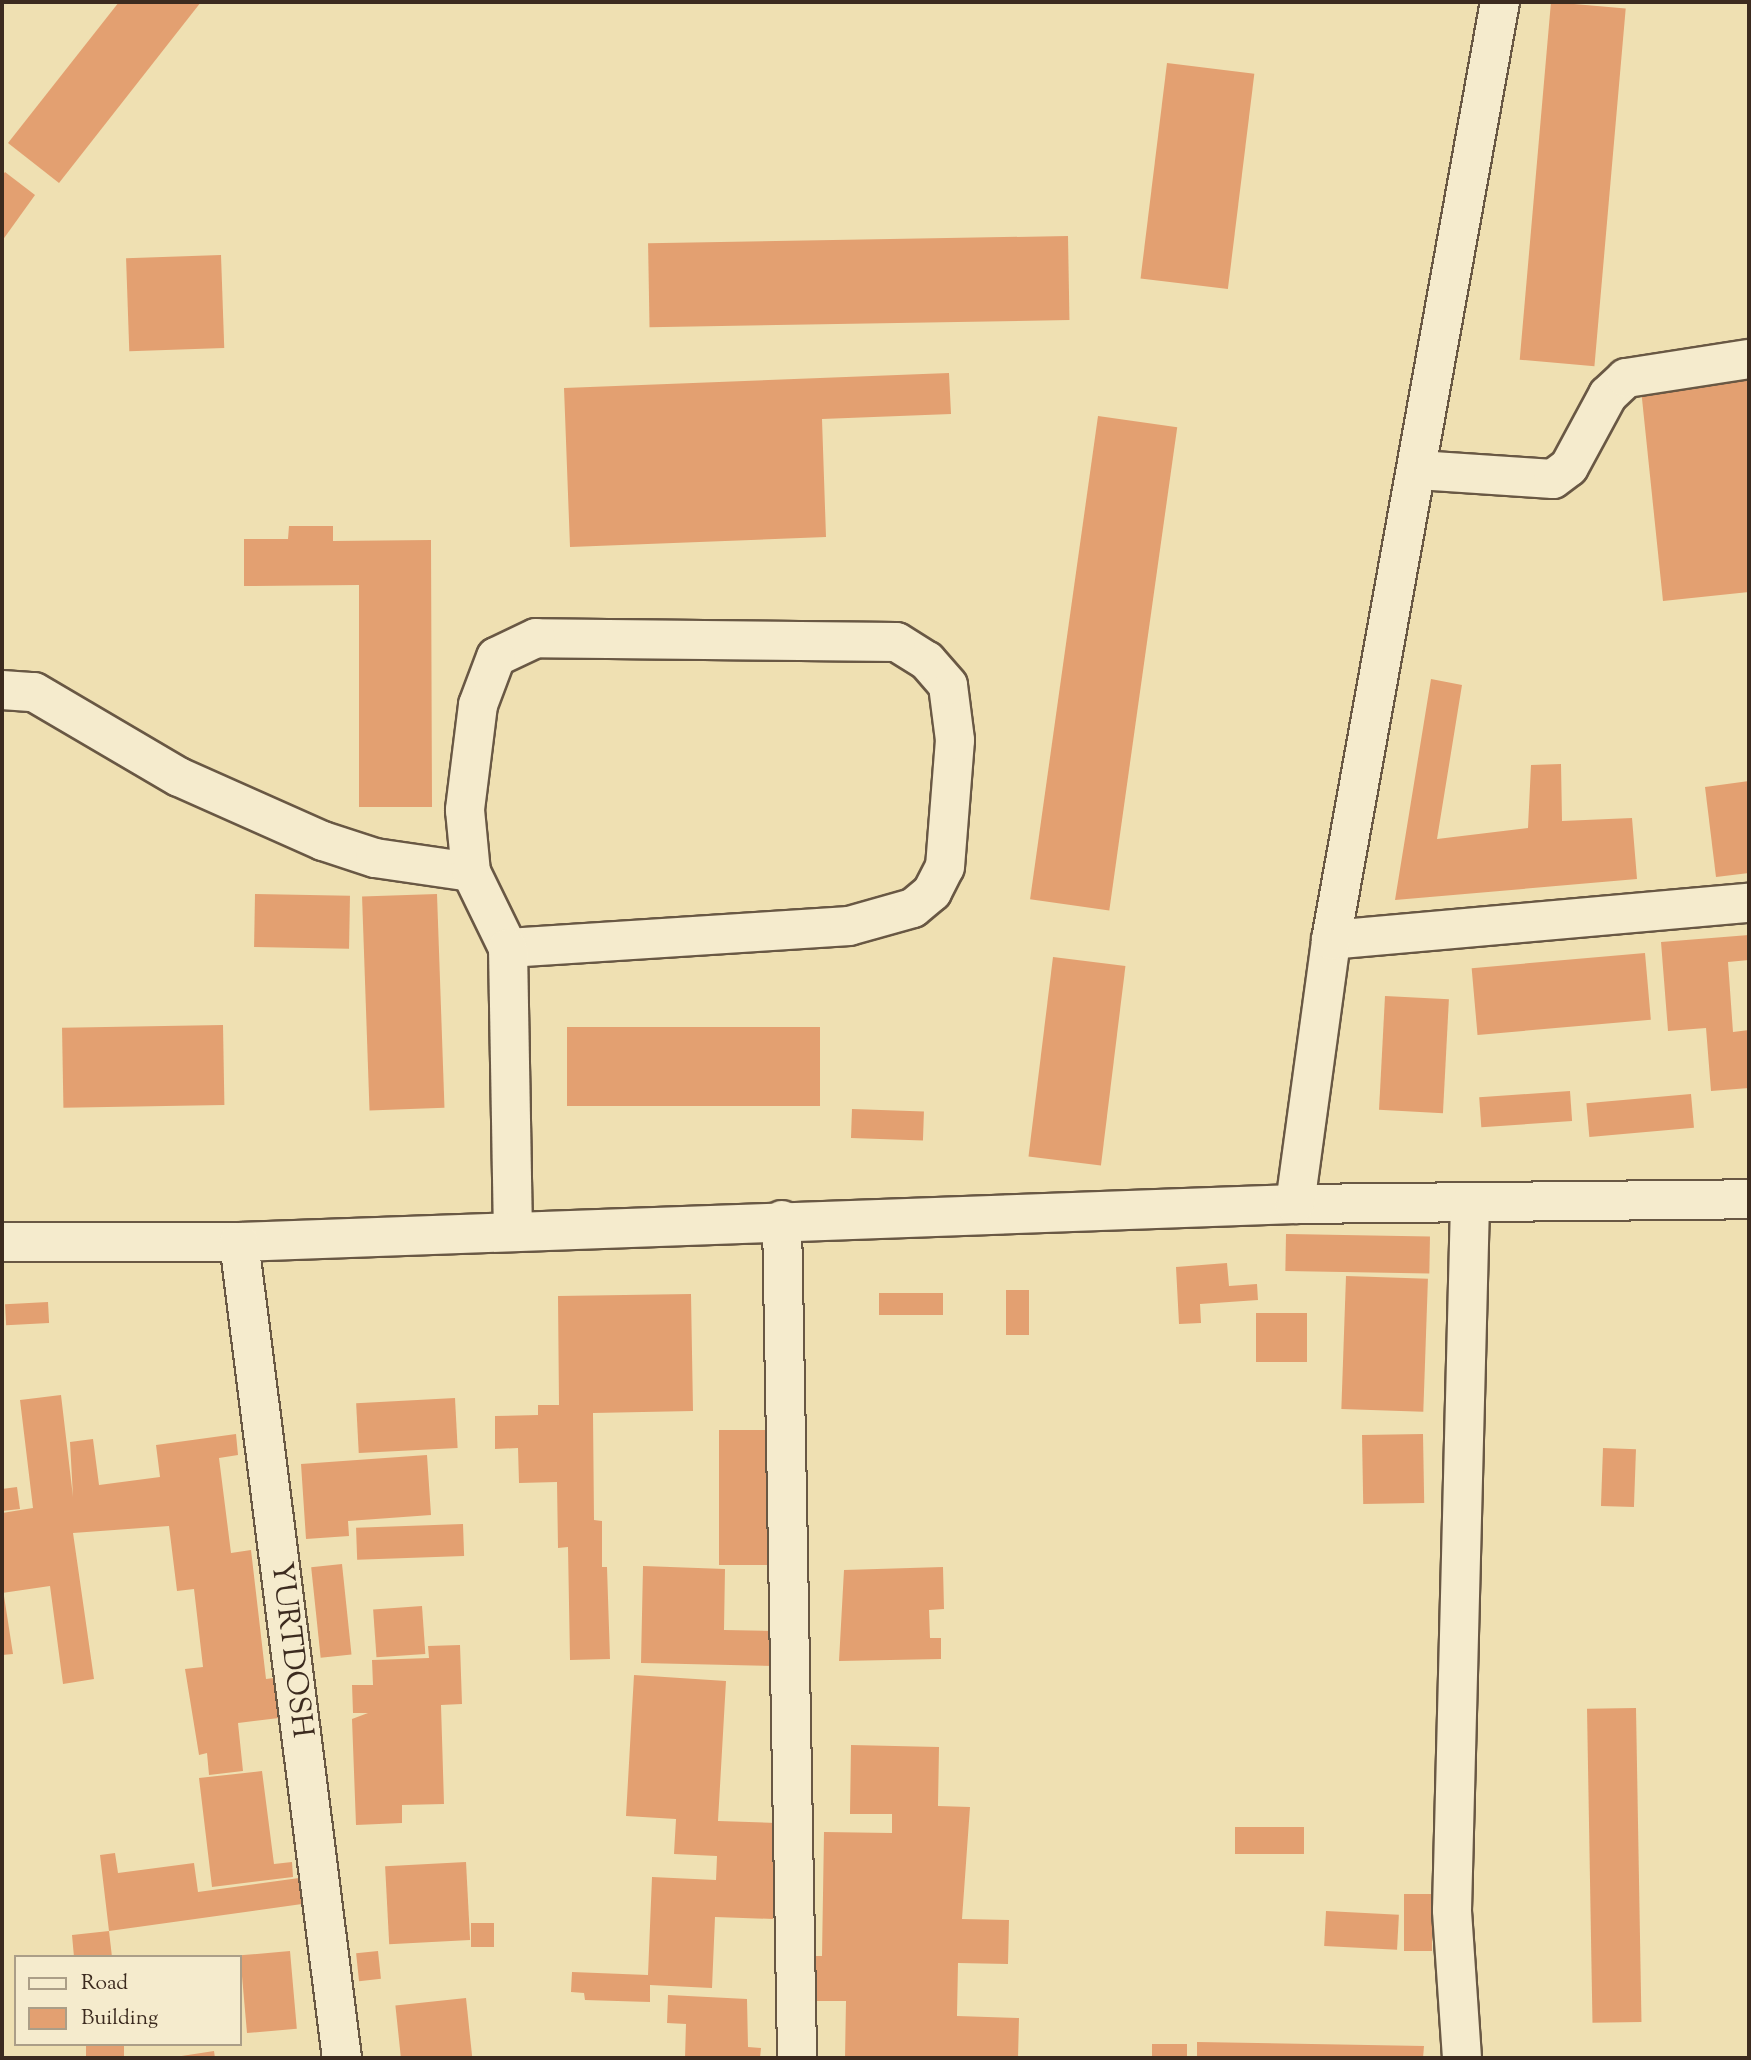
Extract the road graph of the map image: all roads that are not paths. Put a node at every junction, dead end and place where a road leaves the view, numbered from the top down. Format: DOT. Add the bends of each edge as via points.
graph roads {
  1 [pos="1500,2"];
  2 [pos="1749,359"];
  3 [pos="1418,470"];
  4 [pos="2,690"];
  5 [pos="471,872"];
  6 [pos="1749,903"];
  7 [pos="1331,940"];
  8 [pos="508,948"];
  9 [pos="1749,1199"];
  10 [pos="1295,1204"];
  11 [pos="1470,1204"];
  12 [pos="782,1220"];
  13 [pos="513,1230"];
  14 [pos="2,1242"];
  15 [pos="239,1242"];
  16 [pos="342,2058"];
  17 [pos="797,2058"];
  18 [pos="1462,2058"];
  1 -- 3 [label="street"];
  2 -- 3 [label="street" via="1626,378 1608,395 1569,467 1553,480"];
  3 -- 7 [label="street"];
  4 -- 5 [label="street" via="34,692 179,777 323,841 375,858"];
  5 -- 8 [label="street"];
  5 -- 8 [label="street" via="466,810 478,705 496,657 536,638 896,642 927,661 948,685 955,740 945,867 932,892 913,908 849,926"];
  6 -- 7 [label="street"];
  7 -- 10 [label="street"];
  8 -- 13 [label="street"];
  9 -- 11 [label="street"];
  10 -- 11 [label="street"];
  10 -- 12 [label="street"];
  11 -- 18 [label="street" via="1452,1910"];
  12 -- 13 [label="street"];
  12 -- 17 [label="street"];
  13 -- 15 [label="street"];
  14 -- 15 [label="street"];
  15 -- 16 [label="street, YURTDOSH"];
}
